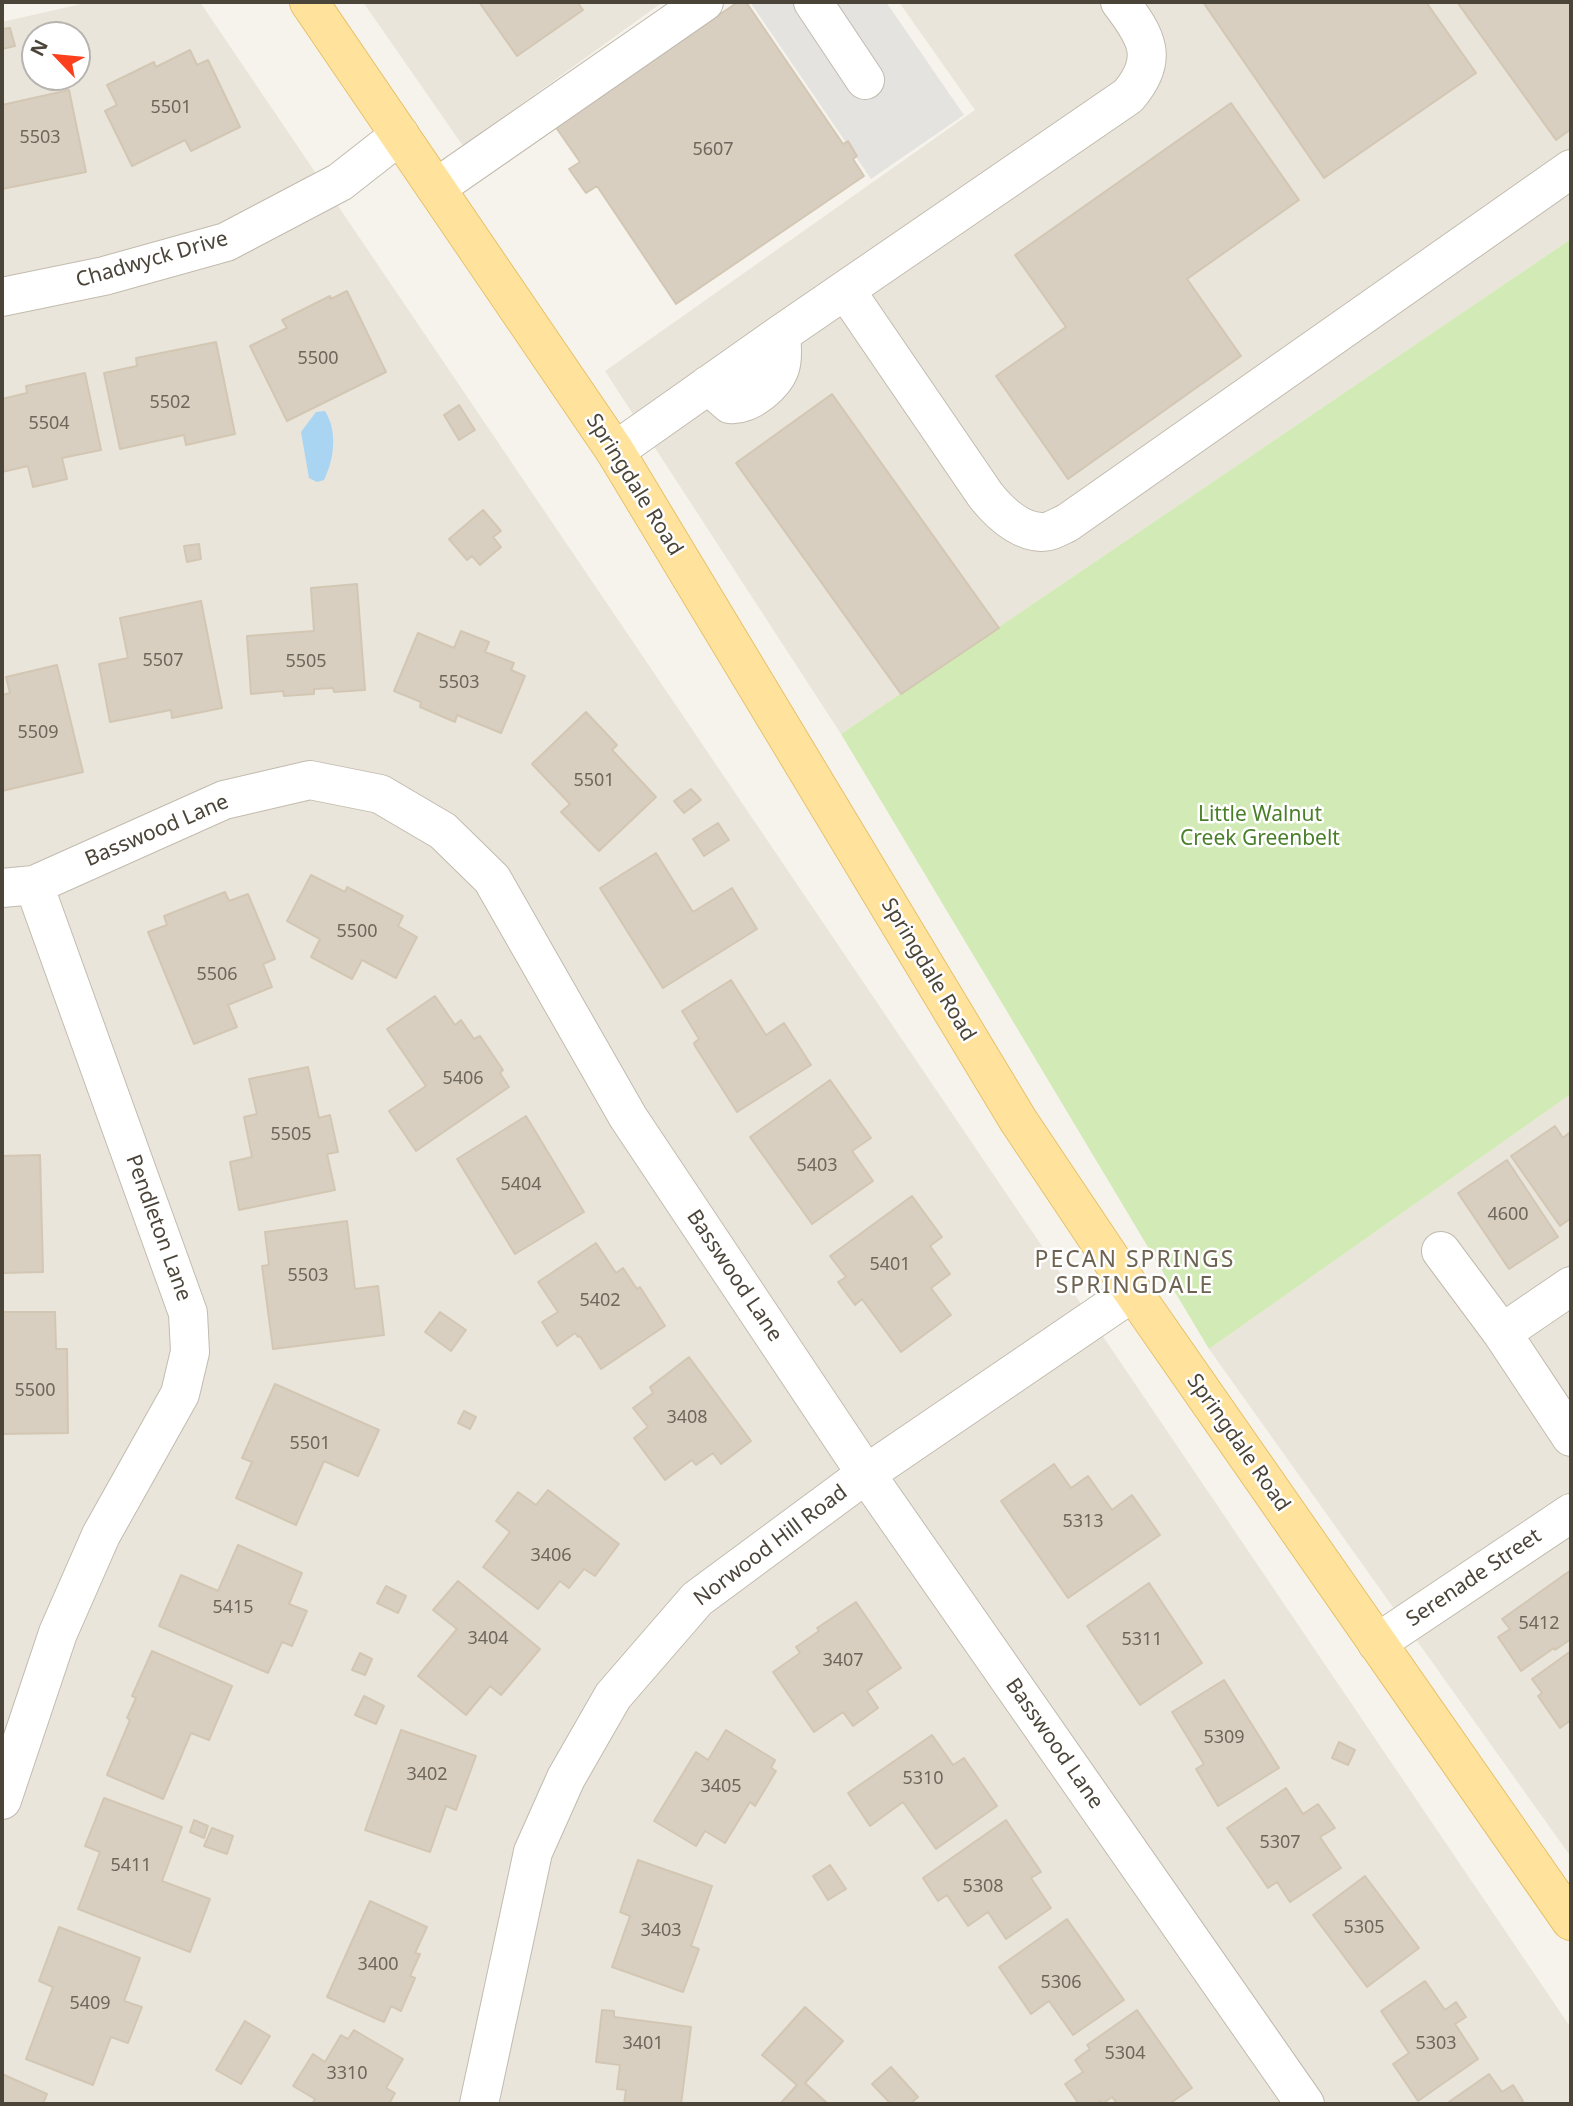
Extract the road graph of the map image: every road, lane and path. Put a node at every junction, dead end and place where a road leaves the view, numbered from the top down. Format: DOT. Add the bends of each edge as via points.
graph roads {
  1 [pos="309,2"];
  2 [pos="704,2"];
  3 [pos="813,2"];
  4 [pos="1121,2"];
  5 [pos="865,80"];
  6 [pos="400,135"];
  7 [pos="1571,169"];
  8 [pos="436,188"];
  9 [pos="846,291"];
  10 [pos="2,296"];
  11 [pos="615,451"];
  12 [pos="18,886"];
  13 [pos="1441,1251"];
  14 [pos="1571,1286"];
  15 [pos="1133,1292"];
  16 [pos="1502,1333"];
  17 [pos="1571,1437"];
  18 [pos="866,1474"];
  19 [pos="1571,1513"];
  20 [pos="1377,1643"];
  21 [pos="2,1800"];
  22 [pos="1571,1921"];
  23 [pos="479,2104"];
  24 [pos="1305,2104"];
  1 -- 6 [label="main road, Springdale Road"];
  2 -- 8 [label="street"];
  3 -- 5 [label="street"];
  4 -- 9 [label="street" via="1142,35 1149,58 1141,82 1128,96"];
  6 -- 8 [label="main road, Springdale Road"];
  6 -- 10 [label="street, Chadwyck Drive" via="340,182 226,242 104,276"];
  7 -- 9 [label="street" via="1067,523 1042,533 1001,515"];
  8 -- 11 [label="main road, Springdale Road"];
  9 -- 11 [label="street"];
  11 -- 15 [label="main road, Springdale Road" via="1018,1120"];
  12 -- 18 [label="street, Basswood Lane" via="224,800 310,780 380,794 443,831 492,879 628,1117"];
  12 -- 21 [label="street, Pendleton Lane" via="188,1313 190,1352 180,1394 100,1535 58,1633"];
  13 -- 16 [label="street"];
  14 -- 16 [label="street"];
  15 -- 18 [label="street, Norwood Hill Road"];
  15 -- 20 [label="main road, Springdale Road"];
  16 -- 17 [label="street"];
  18 -- 23 [label="street, Norwood Hill Road" via="697,1599 613,1696 566,1777 533,1852"];
  18 -- 24 [label="street, Basswood Lane"];
  19 -- 20 [label="street, Serenade Street"];
  20 -- 22 [label="main road, Springdale Road"];
}
